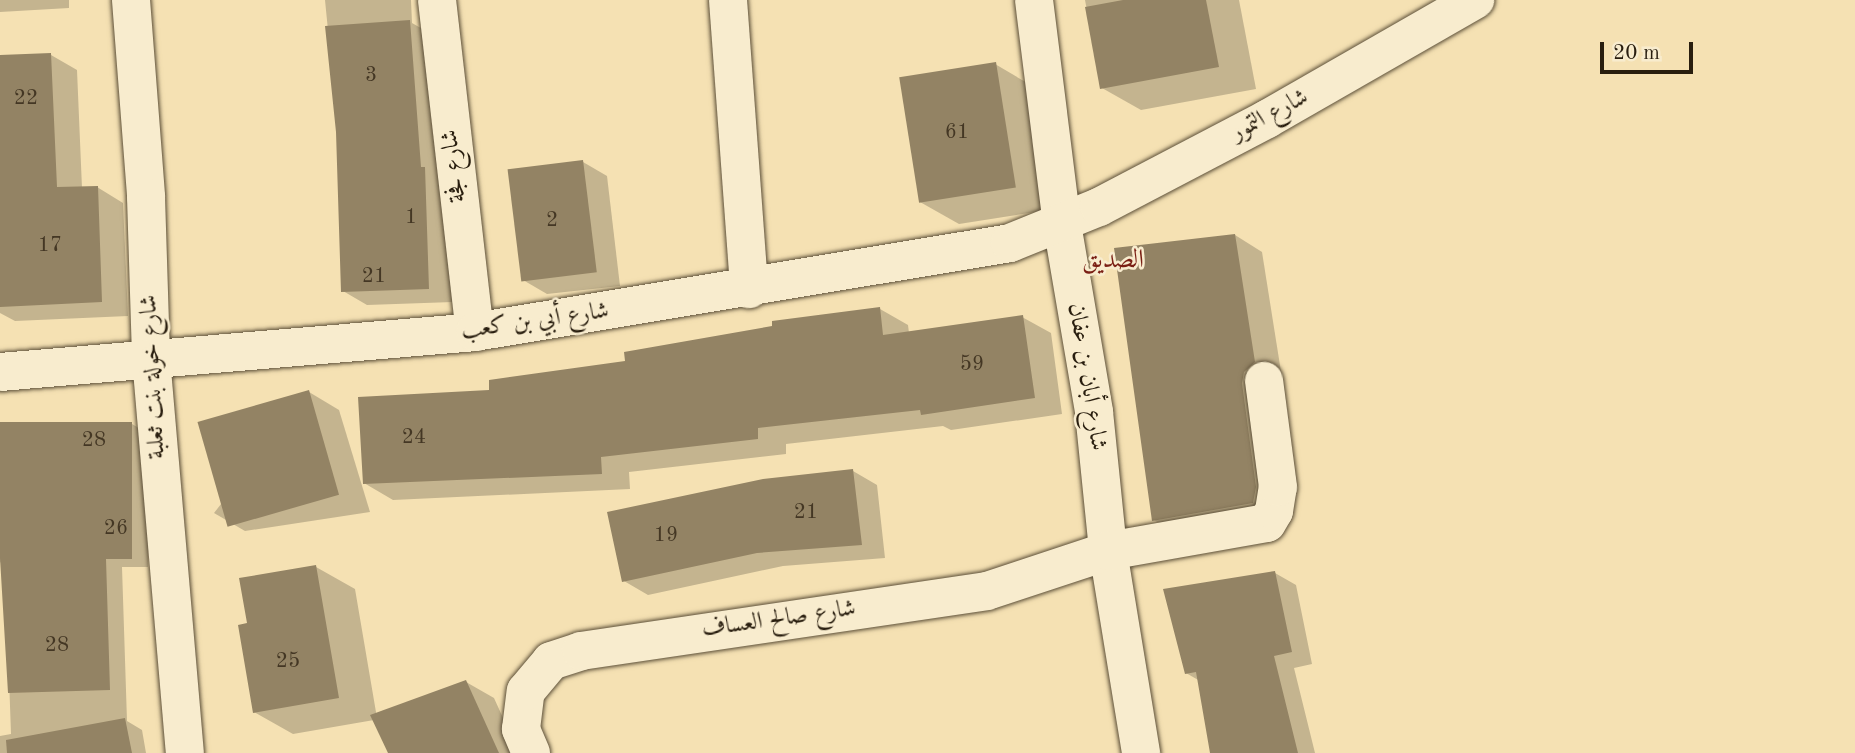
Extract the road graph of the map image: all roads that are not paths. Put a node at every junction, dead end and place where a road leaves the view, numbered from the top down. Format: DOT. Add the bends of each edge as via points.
graph roads {
  1 [pos="131,0"];
  2 [pos="437,0"];
  3 [pos="728,0"];
  4 [pos="1034,0"];
  5 [pos="1475,0"];
  6 [pos="1062,224"];
  7 [pos="749,289"];
  8 [pos="475,332"];
  9 [pos="151,359"];
  10 [pos="0,372"];
  11 [pos="1264,381"];
  12 [pos="1108,551"];
  13 [pos="185,753"];
  14 [pos="531,753"];
  15 [pos="1141,753"];
  1 -- 9 [label="street, شارع خولة بنت ثعلبة" via="146,197"];
  2 -- 8 [label="street, شارع فجة"];
  3 -- 7 [label="street"];
  4 -- 6 [label="street, شارع أبان بن عفان"];
  5 -- 6 [label="street, شارع التمور" via="1267,119"];
  6 -- 7 [label="street, شارع أبي بن كعب" via="1010,243"];
  6 -- 12 [label="street, شارع أبان بن عفان" via="1094,412"];
  7 -- 8 [label="street, شارع أبي بن كعب"];
  8 -- 9 [label="street, شارع أبي بن كعب"];
  9 -- 10 [label="street, شارع أبي بن كعب"];
  9 -- 13 [label="street, شارع خولة بنت ثعلبة"];
  11 -- 12 [label="street, شارع صالح العساف" via="1278,487 1267,523"];
  12 -- 14 [label="street, شارع صالح العساف" via="988,591 716,629 551,661 534,676 521,709 521,729"];
  12 -- 15 [label="street, شارع أبان بن عفان"];
}
